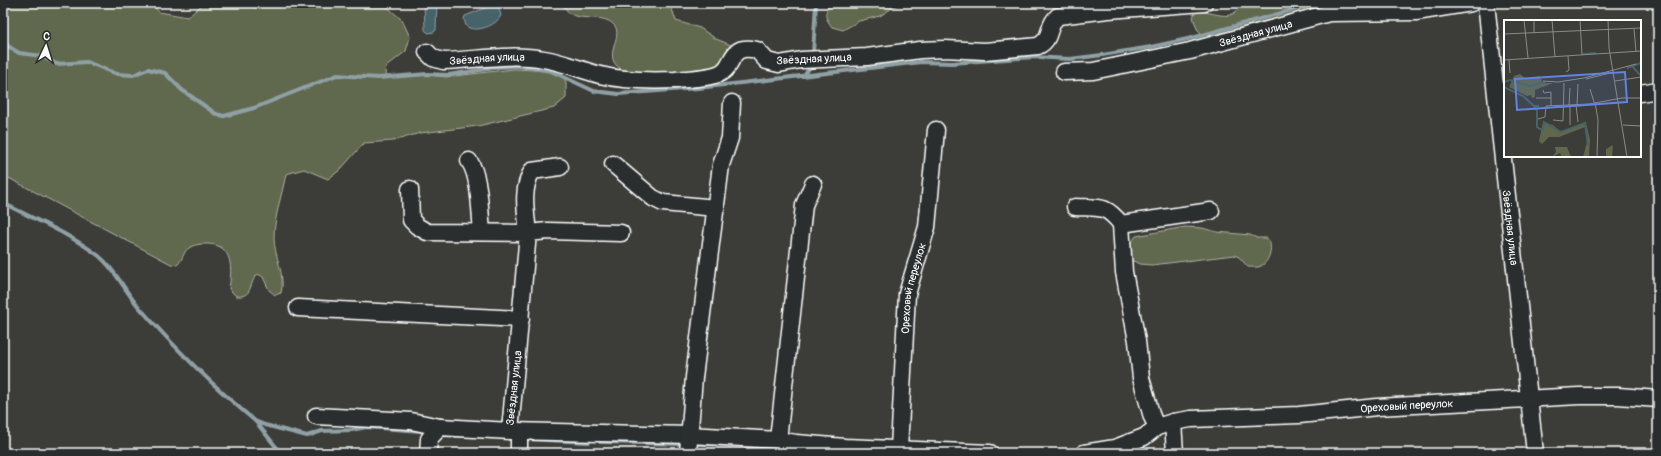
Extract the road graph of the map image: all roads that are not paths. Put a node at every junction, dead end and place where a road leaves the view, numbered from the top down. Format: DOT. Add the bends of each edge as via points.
graph roads {
  1 [pos="1204,3"];
  2 [pos="1472,3"];
  3 [pos="1486,3"];
  4 [pos="427,52"];
  5 [pos="1064,72"];
  6 [pos="1658,90"];
  7 [pos="1641,93"];
  8 [pos="732,103"];
  9 [pos="1503,127"];
  10 [pos="936,130"];
  11 [pos="1504,137"];
  12 [pos="1506,157"];
  13 [pos="469,161"];
  14 [pos="613,164"];
  15 [pos="560,167"];
  16 [pos="813,184"];
  17 [pos="410,189"];
  18 [pos="1075,207"];
  19 [pos="716,208"];
  20 [pos="1211,211"];
  21 [pos="1121,224"];
  22 [pos="482,232"];
  23 [pos="528,233"];
  24 [pos="621,233"];
  25 [pos="298,308"];
  26 [pos="521,319"];
  27 [pos="1658,398"];
  28 [pos="1529,399"];
  29 [pos="316,416"];
  30 [pos="1172,422"];
  31 [pos="440,427"];
  32 [pos="1157,427"];
  33 [pos="515,431"];
  34 [pos="689,435"];
  35 [pos="778,440"];
  36 [pos="794,448"];
  37 [pos="891,450"];
  38 [pos="428,453"];
  39 [pos="519,453"];
  40 [pos="688,453"];
  41 [pos="990,453"];
  42 [pos="1084,453"];
  43 [pos="1175,453"];
  44 [pos="1535,453"];
  1 -- 4 [label="street, Звёздная улица" via="1058,16 1052,21 1048,38 1038,46 985,51 944,48 780,64 768,61 757,50 741,49 736,52 724,71 717,75 676,80 640,81 618,78 544,59 513,56 444,61 433,58"];
  2 -- 5 [label="street, Звёздная улица" via="1416,12 1329,13 1190,51 1093,71"];
  3 -- 9 [label="street, Звёздная улица"];
  6 -- 7 [label="street"];
  8 -- 19 [label="street" via="730,138 721,165"];
  9 -- 11 [label="street, Звёздная улица"];
  10 -- 37 [label="street, Ореховый переулок" via="927,227 907,294"];
  12 -- 28 [label="street, Звёздная улица"];
  13 -- 22 [label="street" via="476,176"];
  14 -- 19 [label="street" via="653,198 663,203"];
  15 -- 23 [label="street, Звёздная улица" via="532,171 526,181"];
  16 -- 35 [label="street" via="804,205"];
  17 -- 22 [label="street" via="411,220 417,226 428,232"];
  18 -- 21 [label="street" via="1104,208"];
  19 -- 34 [label="street"];
  20 -- 21 [label="street"];
  21 -- 32 [label="street" via="1124,272 1141,378"];
  22 -- 23 [label="street"];
  23 -- 24 [label="street"];
  23 -- 26 [label="street, Звёздная улица"];
  25 -- 26 [label="street"];
  26 -- 33 [label="street, Звёздная улица"];
  27 -- 28 [label="street, Ореховый переулок" via="1579,396"];
  28 -- 30 [label="street, Ореховый переулок"];
  28 -- 44 [label="street, Звёздная улица"];
  29 -- 31 [label="street, Звёздная улица" via="411,421"];
  30 -- 32 [label="street, Ореховый переулок"];
  30 -- 43 [label="street"];
  31 -- 33 [label="street, Звёздная улица"];
  31 -- 38 [label="street" via="430,439"];
  32 -- 42 [label="street, Ореховый переулок" via="1144,437 1115,448"];
  33 -- 34 [label="street, Звёздная улица"];
  33 -- 39 [label="street"];
  34 -- 35 [label="street, Звёздная улица"];
  34 -- 40 [label="street"];
  35 -- 36 [label="street, Звёздная улица"];
  36 -- 37 [label="street, Звёздная улица"];
  37 -- 41 [label="street"];
}
